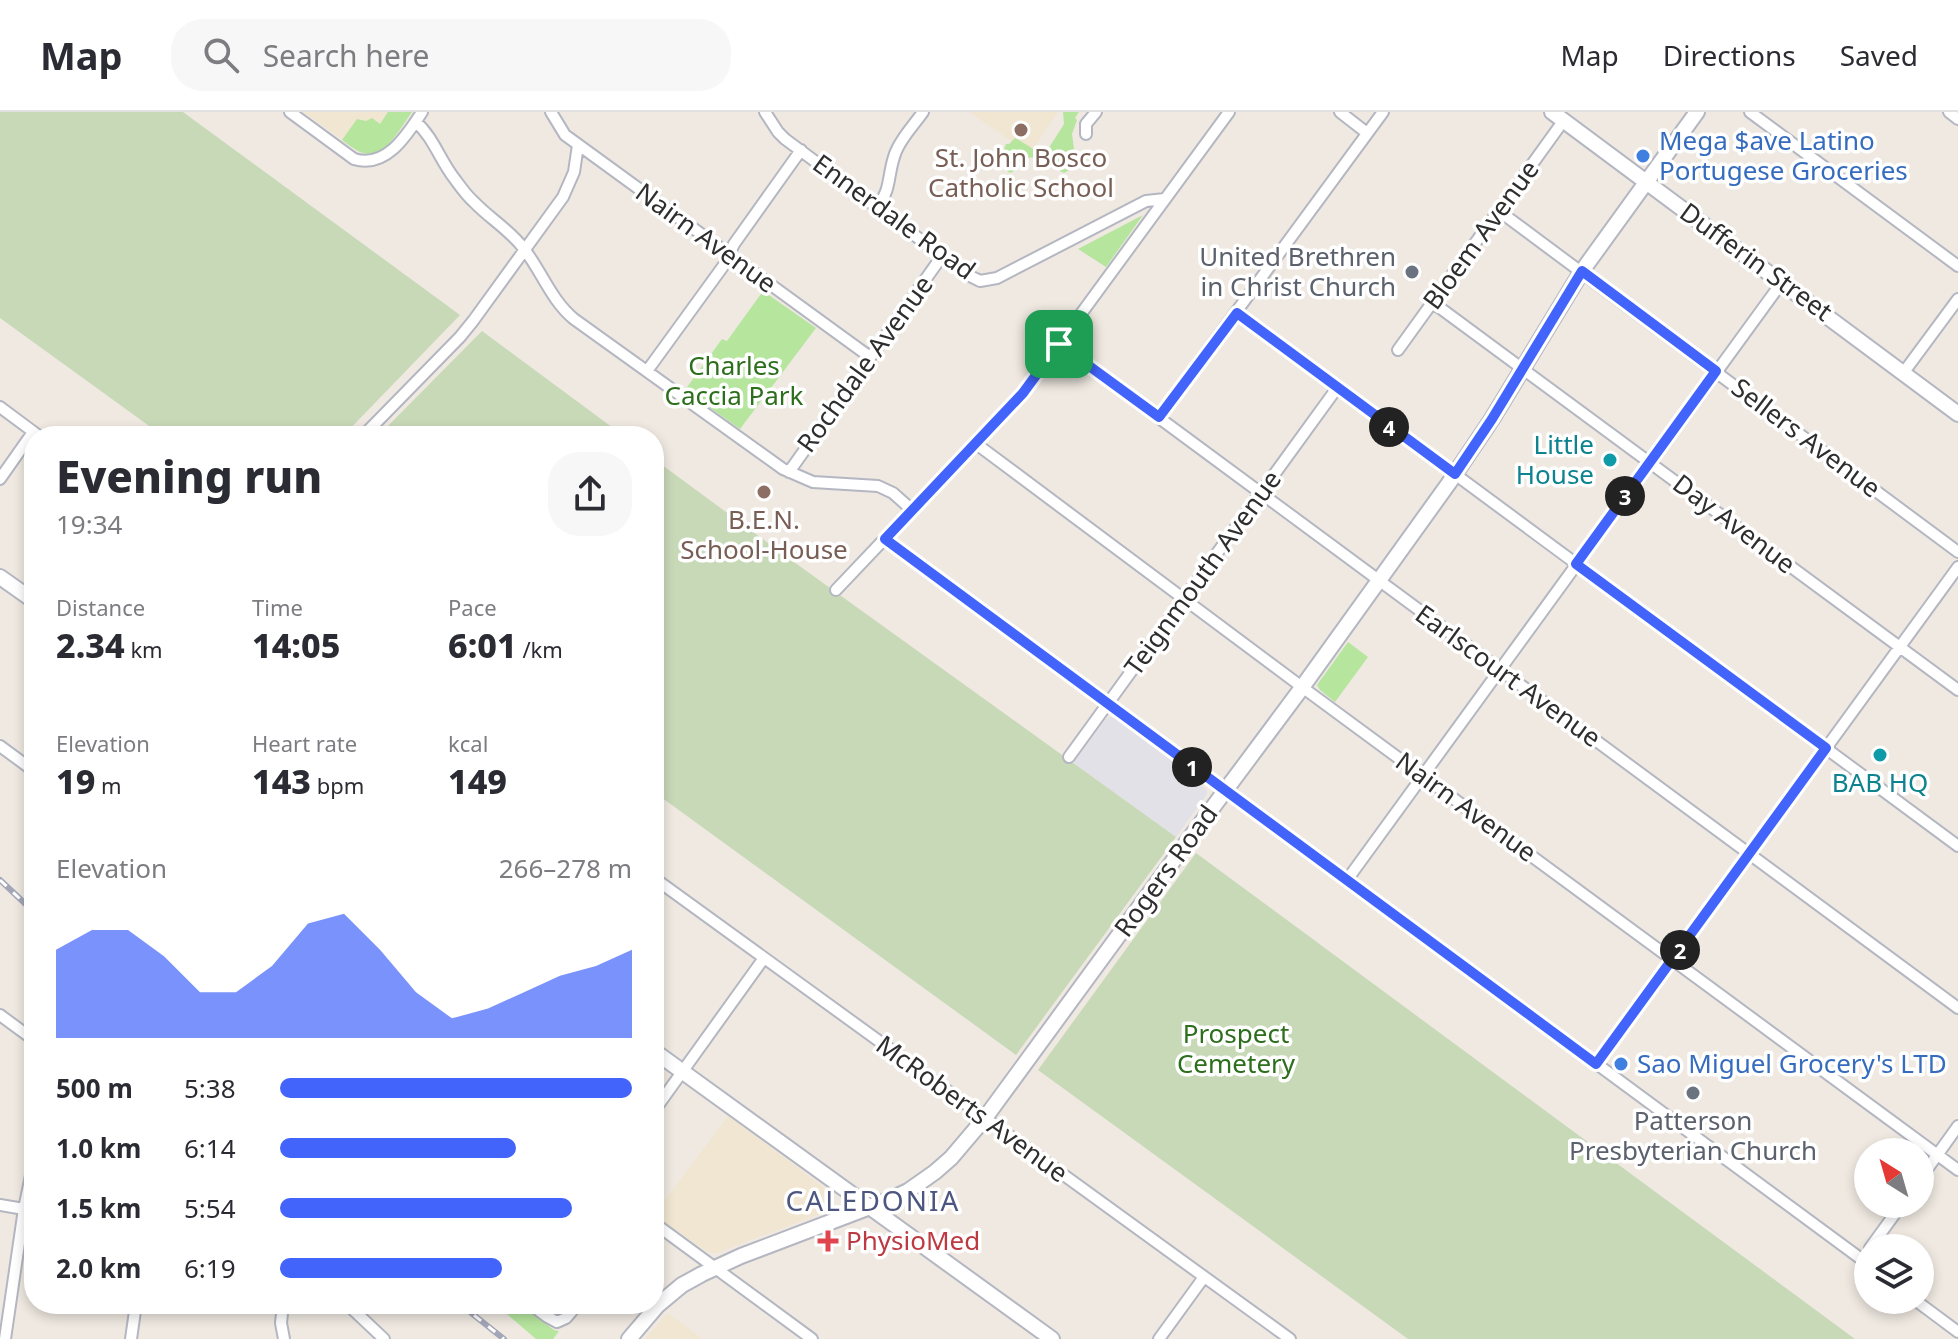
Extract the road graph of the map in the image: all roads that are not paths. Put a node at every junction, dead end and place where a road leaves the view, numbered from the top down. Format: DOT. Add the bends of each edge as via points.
graph roads {
  1 [pos="290,112"];
  2 [pos="551,112"];
  3 [pos="766,112"];
  4 [pos="923,112"];
  5 [pos="1096,112"];
  6 [pos="1229,112"];
  7 [pos="1340,112"];
  8 [pos="1383,112"];
  9 [pos="1697,112"];
  10 [pos="1750,112"];
  11 [pos="1949,112"];
  12 [pos="1558,116"];
  13 [pos="419,117"];
  14 [pos="1958,119"];
  15 [pos="1367,133"];
  16 [pos="1086,134"];
  17 [pos="578,145"];
  18 [pos="801,150"];
  19 [pos="1645,182"];
  20 [pos="1165,199"];
  21 [pos="877,208"];
  22 [pos="1499,211"];
  23 [pos="525,250"];
  24 [pos="730,254"];
  25 [pos="942,256"];
  26 [pos="1958,266"];
  27 [pos="1582,271"];
  28 [pos="1782,282"];
  29 [pos="1958,299"];
  30 [pos="1432,302"];
  31 [pos="1237,313"];
  32 [pos="1059,344"];
  33 [pos="1398,350"];
  34 [pos="870,357"];
  35 [pos="1523,368"];
  36 [pos="647,371"];
  37 [pos="1716,371"];
  38 [pos="1904,372"];
  39 [pos="1337,388"];
  40 [pos="0,407"];
  41 [pos="1958,414"];
  42 [pos="1159,417"];
  43 [pos="25,426"];
  44 [pos="373,426"];
  45 [pos="975,443"];
  46 [pos="24,449"];
  47 [pos="1651,462"];
  48 [pos="789,472"];
  49 [pos="1455,474"];
  50 [pos="0,479"];
  51 [pos="1261,494"];
  52 [pos="912,510"];
  53 [pos="885,539"];
  54 [pos="1958,552"];
  55 [pos="1576,564"];
  56 [pos="1958,567"];
  57 [pos="0,577"];
  58 [pos="1379,581"];
  59 [pos="836,590"];
  60 [pos="24,594"];
  61 [pos="1185,599"];
  62 [pos="1900,646"];
  63 [pos="1499,670"];
  64 [pos="1302,687"];
  65 [pos="1958,690"];
  66 [pos="1108,704"];
  67 [pos="0,746"];
  68 [pos="1826,748"];
  69 [pos="1069,757"];
  70 [pos="24,764"];
  71 [pos="1422,774"];
  72 [pos="1225,791"];
  73 [pos="1958,846"];
  74 [pos="1750,855"];
  75 [pos="1347,880"];
  76 [pos="664,885"];
  77 [pos="764,958"];
  78 [pos="1673,959"];
  79 [pos="1958,1008"];
  80 [pos="0,1015"];
  81 [pos="24,1033"];
  82 [pos="664,1058"];
  83 [pos="1596,1064"];
  84 [pos="683,1072"];
  85 [pos="664,1098"];
  86 [pos="985,1118"];
  87 [pos="1958,1126"];
  88 [pos="1938,1155"];
  89 [pos="1934,1160"];
  90 [pos="1958,1170"];
  91 [pos="0,1205"];
  92 [pos="869,1207"];
  93 [pos="24,1209"];
  94 [pos="664,1230"];
  95 [pos="1854,1247"];
  96 [pos="715,1267"];
  97 [pos="1204,1277"];
  98 [pos="664,1298"];
  99 [pos="135,1314"];
  100 [pos="282,1314"];
  101 [pos="358,1314"];
  102 [pos="543,1314"];
  103 [pos="569,1314"];
  104 [pos="648,1314"];
  105 [pos="1934,1314"];
  106 [pos="1958,1332"];
  107 [pos="5,1339"];
  108 [pos="131,1339"];
  109 [pos="284,1339"];
  110 [pos="384,1339"];
  111 [pos="629,1339"];
  112 [pos="812,1339"];
  113 [pos="1052,1339"];
  114 [pos="1159,1339"];
  115 [pos="1290,1339"];
  1 -- 13 [label="street" via="361,161 384,157"];
  2 -- 17 [label="street, Nairn Avenue"];
  3 -- 18 [label="street, Ennerdale Road" via="778,132"];
  4 -- 21 [label="street" via="897,148 889,188"];
  5 -- 16 [label="street" via="1086,124"];
  6 -- 20 [label="street"];
  7 -- 15 [label="street"];
  8 -- 15 [label="street"];
  9 -- 19 [label="street, Rogers Road"];
  10 -- 26 [label="street"];
  11 -- 14 [label="street"];
  12 -- 19 [label="street, Dufferin Street"];
  12 -- 22 [label="street, Bloem Avenue"];
  13 -- 23 [label="street" via="461,188"];
  15 -- 31 [label="street"];
  17 -- 23 [label="street" via="568,187"];
  17 -- 24 [label="street, Nairn Avenue"];
  18 -- 21 [label="street, Ennerdale Road"];
  18 -- 24 [label="street"];
  19 -- 27 [label="street, Rogers Road"];
  19 -- 28 [label="street, Dufferin Street"];
  20 -- 25 [label="street, Ennerdale Road" via="1146,201 997,278 980,281"];
  20 -- 32 [label="street"];
  21 -- 25 [label="street, Ennerdale Road"];
  22 -- 27 [label="street, Sellers Avenue"];
  22 -- 30 [label="street, Bloem Avenue"];
  23 -- 36 [label="street" via="564,311"];
  23 -- 44 [label="street" via="460,337"];
  24 -- 34 [label="street, Nairn Avenue"];
  24 -- 36 [label="street"];
  25 -- 34 [label="street, Rochdale Avenue"];
  27 -- 35 [label="street, Rogers Road"];
  27 -- 37 [label="street, Sellers Avenue"];
  28 -- 37 [label="street"];
  28 -- 38 [label="street, Dufferin Street"];
  29 -- 38 [label="street"];
  30 -- 33 [label="street, Bloem Avenue"];
  30 -- 35 [label="street, Day Avenue"];
  31 -- 39 [label="street"];
  31 -- 42 [label="street"];
  32 -- 42 [label="street, Earlscourt Avenue"];
  32 -- 45 [label="street" via="1023,393"];
  34 -- 48 [label="street, Rochdale Avenue"];
  35 -- 47 [label="street, Day Avenue"];
  35 -- 49 [label="street, Rogers Road"];
  36 -- 48 [label="street"];
  37 -- 47 [label="street"];
  37 -- 54 [label="street, Sellers Avenue"];
  38 -- 41 [label="street, Dufferin Street"];
  39 -- 49 [label="street"];
  39 -- 51 [label="street, Teignmouth Avenue"];
  40 -- 43 [label="street"];
  42 -- 51 [label="street, Earlscourt Avenue"];
  45 -- 52 [label="street"];
  45 -- 61 [label="street, Nairn Avenue"];
  46 -- 50 [label="street"];
  47 -- 55 [label="street"];
  47 -- 62 [label="street, Day Avenue"];
  48 -- 52 [label="street" via="813,482 878,486"];
  49 -- 55 [label="street"];
  49 -- 58 [label="street, Rogers Road"];
  51 -- 58 [label="street, Earlscourt Avenue"];
  51 -- 61 [label="street, Teignmouth Avenue"];
  52 -- 53 [label="street"];
  53 -- 59 [label="street"];
  53 -- 66 [label="street"];
  55 -- 63 [label="street"];
  55 -- 68 [label="street"];
  56 -- 62 [label="street"];
  57 -- 60 [label="street"];
  58 -- 63 [label="street, Earlscourt Avenue"];
  58 -- 64 [label="street, Rogers Road"];
  61 -- 64 [label="street, Nairn Avenue"];
  61 -- 66 [label="street, Teignmouth Avenue"];
  62 -- 65 [label="street, Day Avenue"];
  62 -- 68 [label="street"];
  63 -- 71 [label="street"];
  63 -- 74 [label="street, Earlscourt Avenue"];
  64 -- 71 [label="street, Nairn Avenue"];
  64 -- 72 [label="street, Rogers Road"];
  66 -- 69 [label="street, Teignmouth Avenue"];
  66 -- 72 [label="street"];
  67 -- 70 [label="street"];
  68 -- 73 [label="street"];
  68 -- 74 [label="street"];
  71 -- 75 [label="street"];
  71 -- 78 [label="street, Nairn Avenue"];
  72 -- 75 [label="street"];
  72 -- 86 [label="street, Rogers Road"];
  74 -- 78 [label="street"];
  74 -- 79 [label="street, Earlscourt Avenue"];
  75 -- 83 [label="street"];
  76 -- 77 [label="street, McRoberts Avenue"];
  77 -- 84 [label="street"];
  77 -- 86 [label="street, McRoberts Avenue"];
  78 -- 83 [label="street"];
  78 -- 88 [label="street, Nairn Avenue"];
  80 -- 81 [label="street"];
  82 -- 84 [label="street"];
  83 -- 95 [label="street"];
  84 -- 85 [label="street"];
  84 -- 92 [label="street"];
  86 -- 92 [label="street, Rogers Road" via="935,1172 908,1191"];
  86 -- 97 [label="street, McRoberts Avenue"];
  87 -- 88 [label="street"];
  88 -- 89 [label="street"];
  88 -- 90 [label="street, Nairn Avenue"];
  91 -- 93 [label="street"];
  92 -- 96 [label="street, Rogers Road"];
  92 -- 113 [label="street"];
  93 -- 107 [label="street"];
  94 -- 96 [label="street"];
  96 -- 98 [label="street, Rogers Road"];
  96 -- 112 [label="street"];
  97 -- 114 [label="street"];
  97 -- 115 [label="street, McRoberts Avenue"];
  99 -- 108 [label="street"];
  100 -- 109 [label="street"];
  101 -- 110 [label="street"];
  102 -- 103 [label="street" via="557,1322"];
  104 -- 111 [label="street, Rogers Road"];
  105 -- 106 [label="street"];
}
